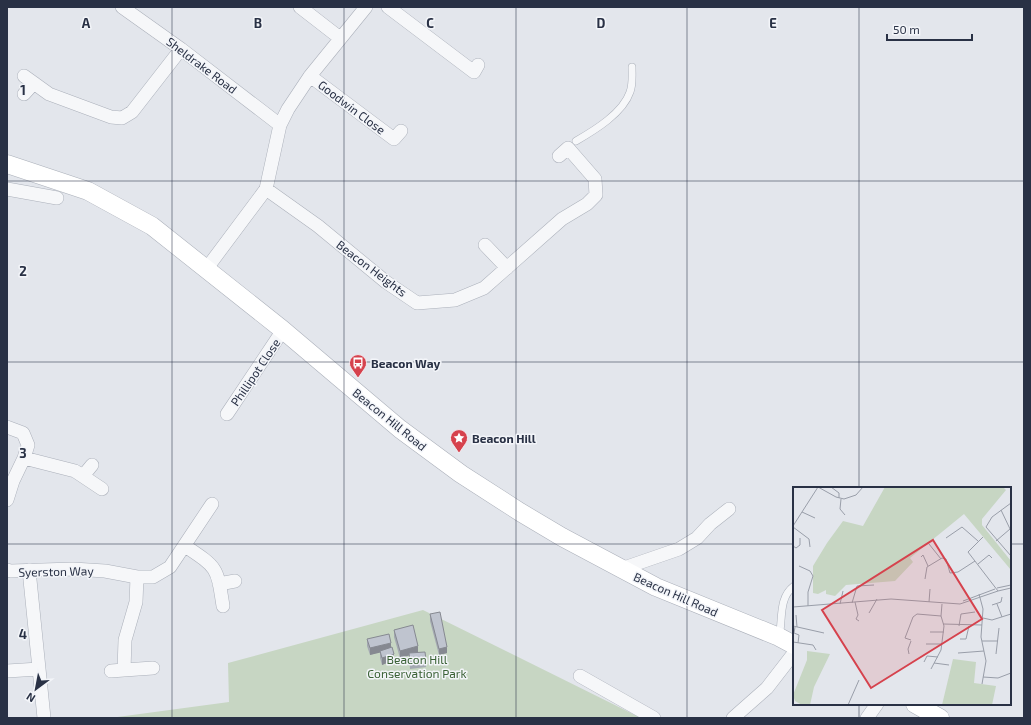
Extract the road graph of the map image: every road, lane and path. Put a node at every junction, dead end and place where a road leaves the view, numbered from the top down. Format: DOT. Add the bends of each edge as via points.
graph roads {
  1 [pos="122,7"];
  2 [pos="300,7"];
  3 [pos="366,7"];
  4 [pos="388,7"];
  5 [pos="340,38"];
  6 [pos="181,49"];
  7 [pos="632,67"];
  8 [pos="474,72"];
  9 [pos="310,76"];
  10 [pos="24,94"];
  11 [pos="280,125"];
  12 [pos="395,139"];
  13 [pos="568,148"];
  14 [pos="7,164"];
  15 [pos="7,189"];
  16 [pos="266,189"];
  17 [pos="57,198"];
  18 [pos="485,245"];
  19 [pos="207,268"];
  20 [pos="507,268"];
  21 [pos="283,330"];
  22 [pos="227,414"];
  23 [pos="7,427"];
  24 [pos="24,458"];
  25 [pos="92,464"];
  26 [pos="83,476"];
  27 [pos="102,489"];
  28 [pos="7,500"];
  29 [pos="212,504"];
  30 [pos="729,509"];
  31 [pos="185,546"];
  32 [pos="621,569"];
  33 [pos="7,570"];
  34 [pos="29,570"];
  35 [pos="137,577"];
  36 [pos="235,581"];
  37 [pos="220,584"];
  38 [pos="793,587"];
  39 [pos="223,606"];
  40 [pos="787,641"];
  41 [pos="793,654"];
  42 [pos="153,668"];
  43 [pos="39,669"];
  44 [pos="7,671"];
  45 [pos="580,676"];
  46 [pos="876,705"];
  47 [pos="917,705"];
  48 [pos="44,718"];
  49 [pos="654,718"];
  50 [pos="733,718"];
  51 [pos="867,718"];
  52 [pos="940,718"];
  1 -- 6 [label="street, Sheldrake Road"];
  2 -- 5 [label="street"];
  3 -- 5 [label="street"];
  4 -- 8 [label="street"];
  5 -- 9 [label="street"];
  6 -- 10 [label="street" via="132,112 122,118 111,117 49,94 29,79"];
  6 -- 11 [label="street, Sheldrake Road"];
  7 -- 13 [label="lane" via="630,92 622,105"];
  9 -- 11 [label="street"];
  9 -- 12 [label="street, Goodwin Close"];
  11 -- 16 [label="street"];
  13 -- 20 [label="street, Beacon Heights" via="595,179 596,195 587,204 562,219"];
  14 -- 19 [label="street, Beacon Hill Road" via="88,191 152,226"];
  15 -- 17 [label="street"];
  16 -- 19 [label="street"];
  16 -- 20 [label="street, Beacon Heights" via="318,226 386,282 417,302 455,300 484,288"];
  18 -- 20 [label="street"];
  19 -- 21 [label="street, Beacon Hill Road"];
  21 -- 22 [label="street, Phillipot Close"];
  21 -- 32 [label="street, Beacon Hill Road" via="400,429 461,474 556,534"];
  23 -- 24 [label="street" via="23,433 28,445"];
  24 -- 26 [label="street" via="75,471"];
  24 -- 28 [label="street" via="12,481"];
  25 -- 26 [label="street"];
  26 -- 27 [label="street"];
  29 -- 31 [label="street, Syerston Way"];
  30 -- 32 [label="street" via="697,538 679,549"];
  31 -- 35 [label="street, Syerston Way" via="170,566 152,577"];
  31 -- 37 [label="street" via="210,563 218,575"];
  32 -- 40 [label="street, Beacon Hill Road" via="656,587"];
  33 -- 34 [label="street, Syerston Way"];
  34 -- 35 [label="street, Syerston Way" via="106,571"];
  34 -- 43 [label="street"];
  35 -- 42 [label="street" via="136,602 118,671"];
  36 -- 37 [label="street"];
  37 -- 39 [label="street"];
  38 -- 40 [label="lane" via="787,594 782,608 782,626"];
  41 -- 50 [label="street" via="767,688"];
  43 -- 44 [label="street"];
  43 -- 48 [label="street"];
  45 -- 49 [label="street"];
  46 -- 51 [label="street"];
  47 -- 52 [label="street"];
}
